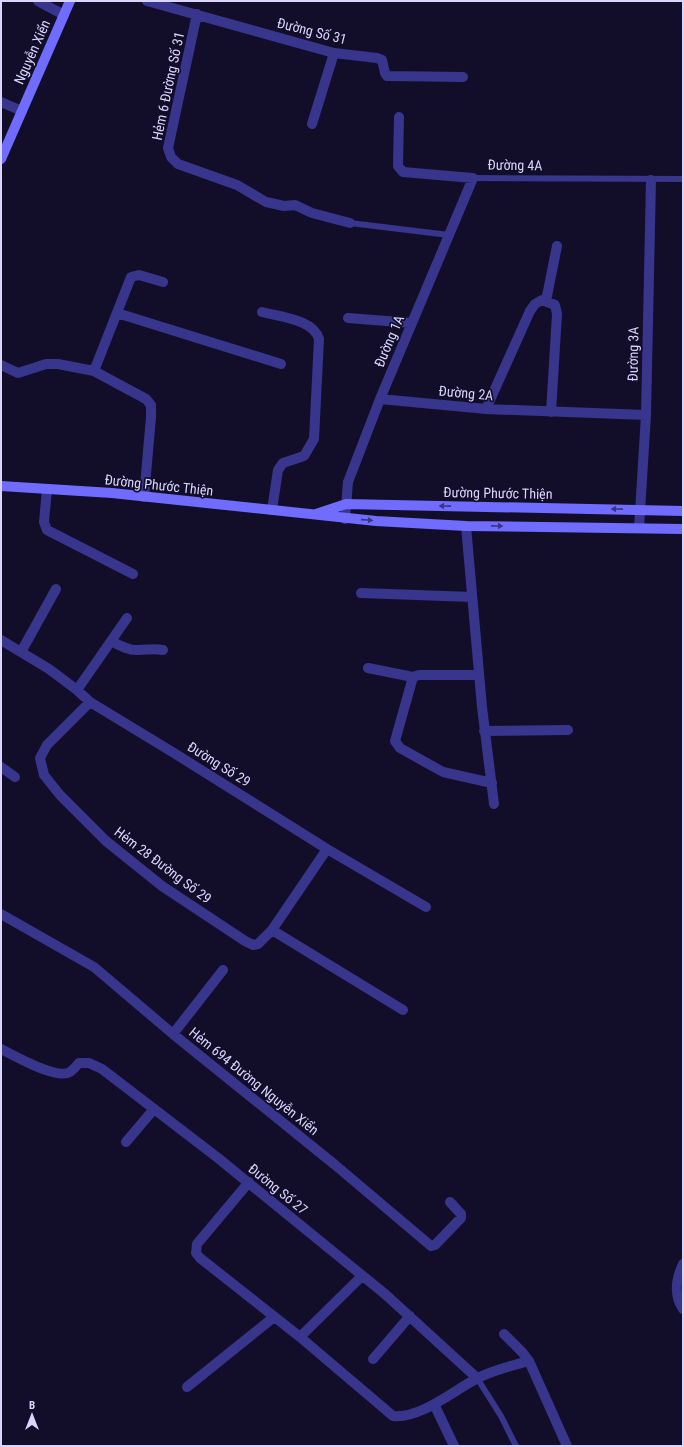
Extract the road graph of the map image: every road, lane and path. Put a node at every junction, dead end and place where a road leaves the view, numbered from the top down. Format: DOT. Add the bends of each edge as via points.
graph roads {
  1 [pos="38,1"];
  2 [pos="70,1"];
  3 [pos="147,1"];
  4 [pos="197,14"];
  5 [pos="64,16"];
  6 [pos="334,53"];
  7 [pos="463,77"];
  8 [pos="1,102"];
  9 [pos="22,111"];
  10 [pos="399,117"];
  11 [pos="312,124"];
  12 [pos="1,159"];
  13 [pos="473,178"];
  14 [pos="683,179"];
  15 [pos="651,180"];
  16 [pos="350,223"];
  17 [pos="449,235"];
  18 [pos="557,246"];
  19 [pos="163,282"];
  20 [pos="546,301"];
  21 [pos="262,312"];
  22 [pos="117,313"];
  23 [pos="348,318"];
  24 [pos="412,323"];
  25 [pos="281,364"];
  26 [pos="1,365"];
  27 [pos="94,371"];
  28 [pos="380,399"];
  29 [pos="486,409"];
  30 [pos="551,412"];
  31 [pos="646,415"];
  32 [pos="1,486"];
  33 [pos="47,489"];
  34 [pos="144,496"];
  35 [pos="346,504"];
  36 [pos="272,510"];
  37 [pos="640,510"];
  38 [pos="683,511"];
  39 [pos="314,514"];
  40 [pos="345,519"];
  41 [pos="466,526"];
  42 [pos="639,528"];
  43 [pos="683,529"];
  44 [pos="133,574"];
  45 [pos="56,589"];
  46 [pos="361,593"];
  47 [pos="472,597"];
  48 [pos="127,618"];
  49 [pos="1,640"];
  50 [pos="111,641"];
  51 [pos="163,650"];
  52 [pos="21,652"];
  53 [pos="368,668"];
  54 [pos="479,675"];
  55 [pos="413,677"];
  56 [pos="77,690"];
  57 [pos="90,702"];
  58 [pos="568,730"];
  59 [pos="484,731"];
  60 [pos="1,766"];
  61 [pos="15,777"];
  62 [pos="492,782"];
  63 [pos="494,804"];
  64 [pos="327,849"];
  65 [pos="426,907"];
  66 [pos="1,914"];
  67 [pos="272,930"];
  68 [pos="223,970"];
  69 [pos="403,1010"];
  70 [pos="173,1034"];
  71 [pos="1,1049"];
  72 [pos="154,1109"];
  73 [pos="126,1142"];
  74 [pos="249,1182"];
  75 [pos="450,1202"];
  76 [pos="683,1264"];
  77 [pos="362,1276"];
  78 [pos="683,1309"];
  79 [pos="410,1316"];
  80 [pos="274,1317"];
  81 [pos="504,1334"];
  82 [pos="300,1337"];
  83 [pos="373,1359"];
  84 [pos="529,1361"];
  85 [pos="477,1378"];
  86 [pos="187,1387"];
  87 [pos="434,1404"];
  88 [pos="454,1446"];
  89 [pos="516,1446"];
  90 [pos="567,1446"];
  1 -- 5 [label="street"];
  2 -- 5 [label="street, Nguyễn Xiển"];
  3 -- 4 [label="street, Đường Số 31"];
  4 -- 6 [label="street, Đường Số 31"];
  4 -- 16 [label="street, Hẻm 6 Đường Số 31" via="168,148 171,157 178,164 237,185 266,202 284,206 295,205 312,213"];
  5 -- 9 [label="street, Nguyễn Xiển"];
  6 -- 7 [label="street, Đường Số 31" via="382,60 387,76"];
  6 -- 11 [label="street"];
  8 -- 9 [label="street"];
  9 -- 12 [label="street, Nguyễn Xiển"];
  10 -- 13 [label="street, Đường 4A" via="398,166 403,172"];
  13 -- 15 [label="lane, Đường 4A"];
  13 -- 17 [label="street, Đường 1A"];
  14 -- 15 [label="lane, Đường 4A"];
  15 -- 31 [label="street, Đường 3A"];
  16 -- 17 [label="lane, Hẻm 6 Đường Số 31"];
  17 -- 24 [label="street, Đường 1A"];
  18 -- 20 [label="street"];
  19 -- 22 [label="street" via="139,275 132,277"];
  20 -- 29 [label="street" via="542,300 530,310"];
  20 -- 30 [label="street" via="555,305 557,314"];
  21 -- 36 [label="street" via="309,325 317,331 320,339 314,439 304,456 283,463 278,470"];
  22 -- 25 [label="street"];
  22 -- 27 [label="street"];
  23 -- 24 [label="street"];
  24 -- 28 [label="street, Đường 1A"];
  26 -- 27 [label="street" via="18,373 46,364"];
  27 -- 34 [label="street" via="146,398 151,405"];
  28 -- 29 [label="street, Đường 2A"];
  28 -- 35 [label="street, Đường 1A" via="348,482"];
  29 -- 30 [label="street, Đường 2A"];
  30 -- 31 [label="street, Đường 2A"];
  31 -- 37 [label="street, Đường 3A"];
  32 -- 33 [label="street, Đường Phước Thiện"];
  33 -- 34 [label="street, Đường Phước Thiện"];
  33 -- 44 [label="street" via="44,522 47,530"];
  34 -- 36 [label="street, Đường Phước Thiện"];
  37 -- 35 [label="street, Đường Phước Thiện, one-way"];
  35 -- 39 [label="street, Đường Phước Thiện"];
  35 -- 40 [label="street, Đường 1A"];
  36 -- 39 [label="street, Đường Phước Thiện"];
  37 -- 38 [label="street, Đường Phước Thiện"];
  37 -- 42 [label="street, Đường 3A"];
  39 -- 40 [label="street, Đường Phước Thiện"];
  40 -- 41 [label="street, Đường Phước Thiện, one-way"];
  41 -- 42 [label="street, Đường Phước Thiện, one-way"];
  41 -- 47 [label="street"];
  42 -- 43 [label="street, Đường Phước Thiện"];
  45 -- 52 [label="street"];
  46 -- 47 [label="street"];
  47 -- 54 [label="street"];
  48 -- 50 [label="street"];
  49 -- 52 [label="street, Đường Số 29"];
  50 -- 51 [label="street" via="130,649"];
  50 -- 56 [label="street"];
  52 -- 56 [label="street, Đường Số 29"];
  53 -- 55 [label="street"];
  54 -- 55 [label="street"];
  54 -- 59 [label="street"];
  55 -- 62 [label="street" via="395,737 396,745 443,772"];
  56 -- 57 [label="street, Đường Số 29"];
  57 -- 64 [label="street, Đường Số 29"];
  57 -- 67 [label="street, Hẻm 28 Đường Số 29" via="47,745 40,758 44,775 60,795 106,841 162,886 253,945 258,944"];
  58 -- 59 [label="street"];
  59 -- 62 [label="street"];
  60 -- 61 [label="street"];
  62 -- 63 [label="street"];
  64 -- 65 [label="street, Đường Số 29"];
  64 -- 67 [label="street, Hẻm 28 Đường Số 29"];
  66 -- 70 [label="street, Hẻm 694 Đường Nguyễn Xiển" via="94,967"];
  67 -- 69 [label="street"];
  68 -- 70 [label="street"];
  70 -- 75 [label="street, Hẻm 694 Đường Nguyễn Xiển" via="431,1246 461,1218 461,1214"];
  71 -- 72 [label="street, Đường Số 27" via="51,1072 64,1074 79,1063 89,1062"];
  72 -- 73 [label="street"];
  72 -- 74 [label="street, Đường Số 27"];
  74 -- 77 [label="street, Đường Số 27"];
  74 -- 80 [label="street" via="197,1244 196,1253"];
  76 -- 78 [label="street" via="676,1286"];
  77 -- 79 [label="street, Đường Số 27"];
  77 -- 82 [label="street"];
  79 -- 83 [label="street"];
  79 -- 85 [label="street, Đường Số 27"];
  80 -- 82 [label="street"];
  80 -- 86 [label="street"];
  81 -- 84 [label="street"];
  82 -- 87 [label="street" via="393,1416 400,1417"];
  84 -- 85 [label="street"];
  84 -- 90 [label="street"];
  85 -- 87 [label="street"];
  85 -- 89 [label="lane"];
  87 -- 88 [label="street"];
}
